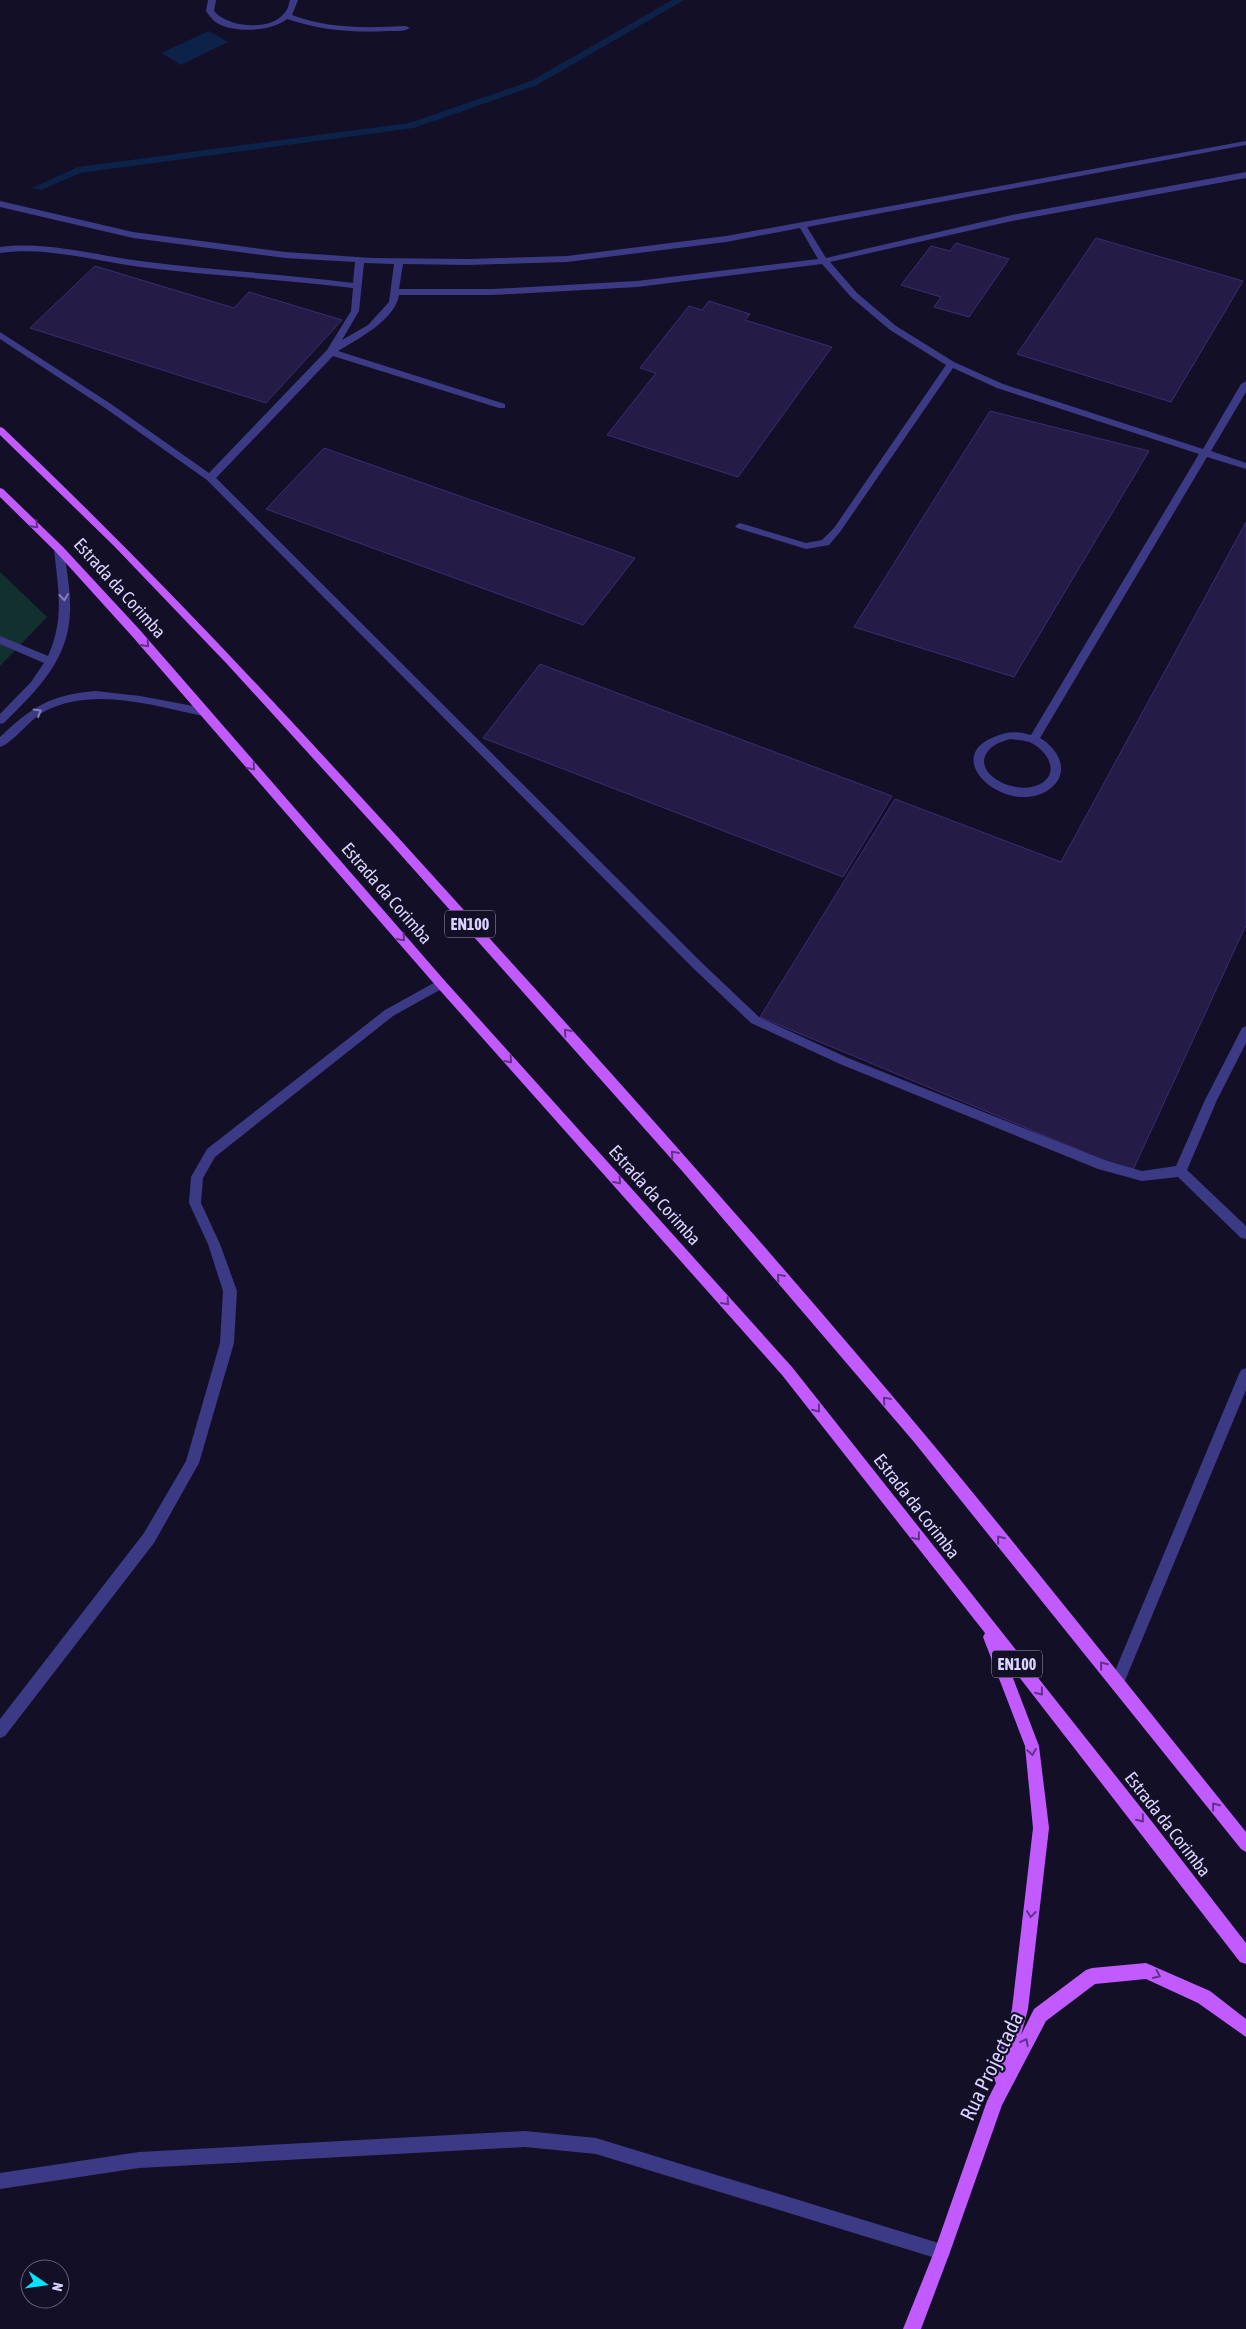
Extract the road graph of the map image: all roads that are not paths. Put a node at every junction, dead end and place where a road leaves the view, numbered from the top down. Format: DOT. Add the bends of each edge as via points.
graph roads {
  1 [pos="212,0"];
  2 [pos="294,3"];
  3 [pos="287,16"];
  4 [pos="406,28"];
  5 [pos="1246,143"];
  6 [pos="1246,175"];
  7 [pos="0,204"];
  8 [pos="802,225"];
  9 [pos="0,250"];
  10 [pos="360,260"];
  11 [pos="824,261"];
  12 [pos="399,262"];
  13 [pos="356,286"];
  14 [pos="396,292"];
  15 [pos="0,334"];
  16 [pos="331,352"];
  17 [pos="951,364"];
  18 [pos="1246,384"];
  19 [pos="502,406"];
  20 [pos="0,430"];
  21 [pos="1206,452"];
  22 [pos="1246,466"];
  23 [pos="210,478"];
  24 [pos="0,491"];
  25 [pos="740,526"];
  26 [pos="59,549"];
  27 [pos="0,640"];
  28 [pos="52,662"];
  29 [pos="204,712"];
  30 [pos="0,720"];
  31 [pos="1034,739"];
  32 [pos="0,743"];
  33 [pos="441,984"];
  34 [pos="1246,1031"];
  35 [pos="1180,1172"];
  36 [pos="1246,1234"];
  37 [pos="1246,1374"];
  38 [pos="986,1625"];
  39 [pos="1117,1683"];
  40 [pos="0,1731"];
  41 [pos="1246,1844"];
  42 [pos="1246,1956"];
  43 [pos="1246,2030"];
  44 [pos="994,2101"];
  45 [pos="0,2181"];
  46 [pos="942,2252"];
  47 [pos="912,2329"];
  1 -- 3 [label="street" via="210,14 230,26 259,27"];
  2 -- 3 [label="street"];
  3 -- 4 [label="street" via="332,29 370,31"];
  5 -- 8 [label="street"];
  6 -- 11 [label="street" via="1012,218"];
  7 -- 10 [label="street" via="132,235 285,255"];
  8 -- 11 [label="street"];
  8 -- 12 [label="street" via="726,239 567,259"];
  9 -- 13 [label="street" via="48,252"];
  10 -- 12 [label="street"];
  10 -- 13 [label="street"];
  11 -- 14 [label="street" via="637,284 493,292"];
  11 -- 17 [label="street" via="854,295 893,328"];
  12 -- 14 [label="street"];
  13 -- 16 [label="street" via="355,311"];
  14 -- 16 [label="street" via="393,303 371,326"];
  15 -- 23 [label="street"];
  16 -- 19 [label="street"];
  16 -- 23 [label="street"];
  17 -- 21 [label="street" via="1000,386"];
  17 -- 25 [label="street" via="837,530 825,542 806,546"];
  18 -- 21 [label="street"];
  39 -- 20 [label="main road, Estrada da Corimba / EN100, one-way" via="918,1437 600,1068 232,662"];
  21 -- 22 [label="street"];
  21 -- 31 [label="street"];
  23 -- 35 [label="street" via="754,1020 844,1061 1102,1165 1142,1176"];
  24 -- 26 [label="main road, Estrada da Corimba / EN100, one-way"];
  26 -- 28 [label="street, one-way" via="65,611 59,646"];
  26 -- 29 [label="main road, Estrada da Corimba / EN100, one-way"];
  27 -- 28 [label="street"];
  28 -- 30 [label="street"];
  32 -- 29 [label="street, one-way" via="36,712 66,698 99,694"];
  29 -- 33 [label="main road, Estrada da Corimba / EN100, one-way"];
  31 -- 31 [label="street" via="1009,735 988,743 978,758 983,776 1002,790 1016,793 1029,793 1051,783 1057,764 1053,754"];
  33 -- 38 [label="main road, Estrada da Corimba / EN100, one-way" via="788,1371"];
  33 -- 40 [label="street" via="389,1013 211,1153 197,1177 196,1203 230,1292 228,1343 192,1463 149,1538"];
  34 -- 35 [label="street"];
  35 -- 36 [label="street"];
  37 -- 39 [label="street"];
  38 -- 42 [label="main road, Estrada da Corimba / EN100, one-way"];
  38 -- 44 [label="main road, one-way" via="1032,1746 1041,1828 1020,2009"];
  41 -- 39 [label="main road, Estrada da Corimba / EN100, one-way"];
  44 -- 43 [label="main road, Rua Projectada, one-way" via="1040,2015 1092,1976 1146,1971 1204,1996"];
  44 -- 46 [label="main road, Rua Projectada"];
  45 -- 46 [label="street" via="139,2160 525,2139 596,2146"];
  46 -- 47 [label="main road, Rua Projectada"];
}
